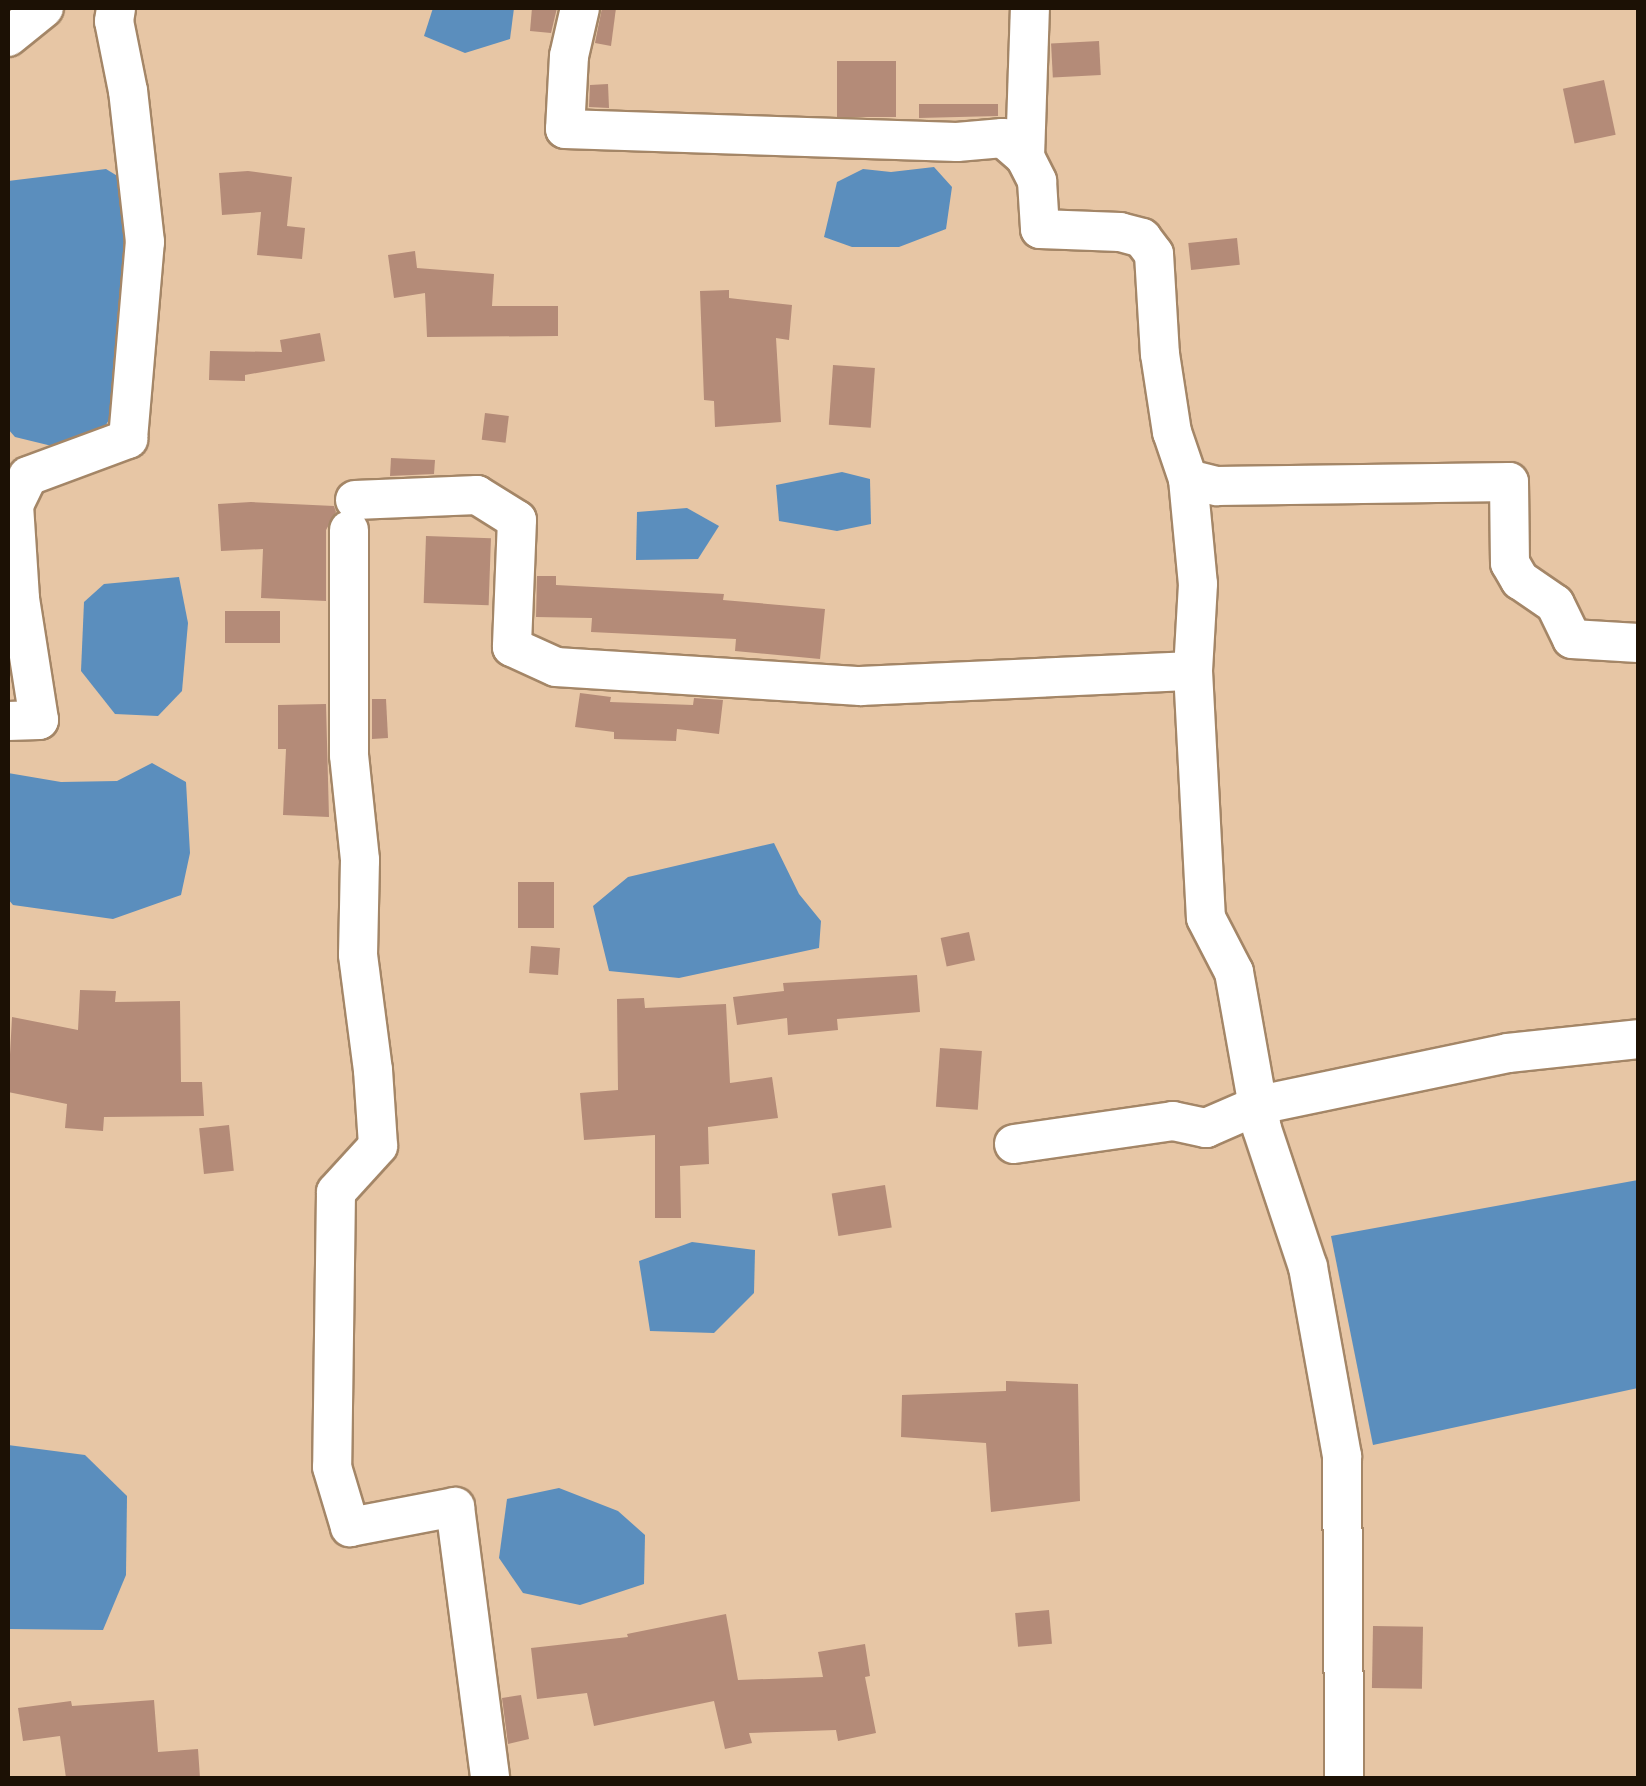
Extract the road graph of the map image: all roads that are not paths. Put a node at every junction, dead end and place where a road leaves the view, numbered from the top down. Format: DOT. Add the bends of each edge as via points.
graph roads {
  1 [pos="44,8"];
  2 [pos="116,8"];
  3 [pos="580,8"];
  4 [pos="1030,8"];
  5 [pos="8,37"];
  6 [pos="1025,157"];
  7 [pos="1188,478"];
  8 [pos="1638,643"];
  9 [pos="1193,671"];
  10 [pos="8,721"];
  11 [pos="1638,1039"];
  12 [pos="1259,1105"];
  13 [pos="1014,1144"];
  14 [pos="490,1778"];
  15 [pos="1344,1778"];
  1 -- 5 [label="street"];
  2 -- 10 [label="street" via="145,242 128,439 28,476 14,505 39,720"];
  3 -- 6 [label="street" via="569,56 565,129 1003,138"];
  4 -- 6 [label="street"];
  6 -- 7 [label="street" via="1038,180 1040,229 1120,232 1142,238 1154,254 1160,354 1172,432"];
  7 -- 8 [label="street" via="1217,486 1508,482 1510,563 1520,580 1556,604 1572,639"];
  7 -- 9 [label="street" via="1198,584"];
  9 -- 12 [label="street" via="1206,918 1234,972"];
  9 -- 14 [label="street" via="860,686 556,667 512,647 517,520 477,494 352,515 349,755 360,860 358,954 378,1146 336,1192 332,1467 350,1528 454,1508"];
  11 -- 12 [label="street" via="1508,1053"];
  12 -- 13 [label="street" via="1206,1128 1174,1121"];
  12 -- 15 [label="street" via="1308,1268 1342,1456"];
}
